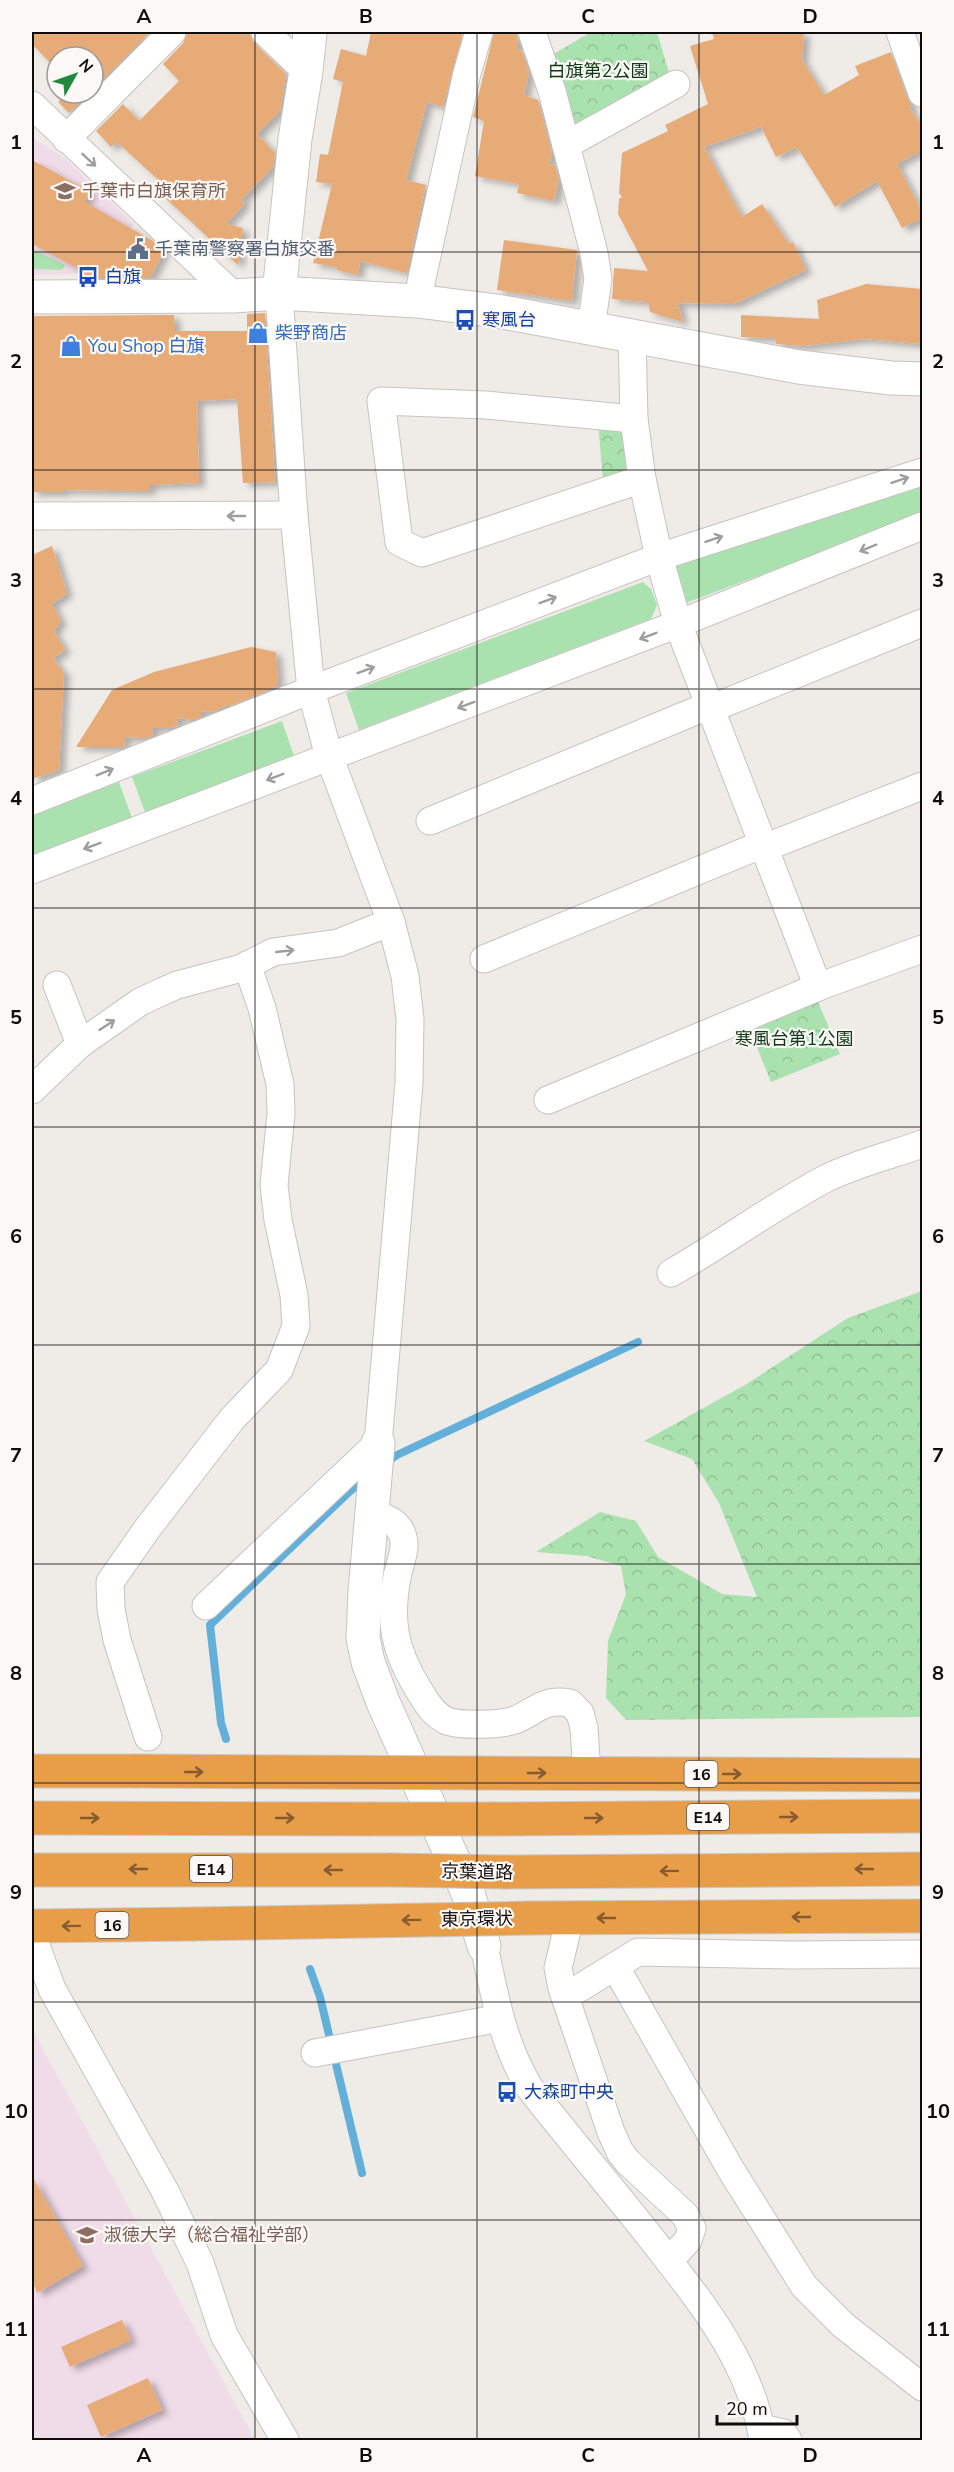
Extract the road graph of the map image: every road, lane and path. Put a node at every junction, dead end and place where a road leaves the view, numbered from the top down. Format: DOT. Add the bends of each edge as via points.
graph roads {
  1 [pos="172,32"];
  2 [pos="266,32"];
  3 [pos="310,32"];
  4 [pos="479,32"];
  5 [pos="532,32"];
  6 [pos="900,32"];
  7 [pos="306,71"];
  8 [pos="676,84"];
  9 [pos="922,93"];
  10 [pos="32,105"];
  11 [pos="66,139"];
  12 [pos="566,145"];
  13 [pos="279,293"];
  14 [pos="234,296"];
  15 [pos="32,297"];
  16 [pos="417,301"];
  17 [pos="591,328"];
  18 [pos="632,336"];
  19 [pos="922,379"];
  20 [pos="634,419"];
  21 [pos="922,472"];
  22 [pos="642,479"];
  23 [pos="294,515"];
  24 [pos="32,516"];
  25 [pos="922,526"];
  26 [pos="658,557"];
  27 [pos="922,623"];
  28 [pos="678,624"];
  29 [pos="311,690"];
  30 [pos="710,707"];
  31 [pos="329,756"];
  32 [pos="922,786"];
  33 [pos="32,801"];
  34 [pos="430,821"];
  35 [pos="764,846"];
  36 [pos="32,870"];
  37 [pos="391,922"];
  38 [pos="922,949"];
  39 [pos="484,959"];
  40 [pos="247,965"];
  41 [pos="57,985"];
  42 [pos="818,987"];
  43 [pos="80,1044"];
  44 [pos="32,1090"];
  45 [pos="548,1100"];
  46 [pos="922,1144"];
  47 [pos="671,1273"];
  48 [pos="378,1443"];
  49 [pos="371,1515"];
  50 [pos="206,1606"];
  51 [pos="148,1737"];
  52 [pos="32,1771"];
  53 [pos="587,1773"];
  54 [pos="922,1775"];
  55 [pos="922,1816"];
  56 [pos="32,1818"];
  57 [pos="922,1869"];
  58 [pos="32,1870"];
  59 [pos="922,1916"];
  60 [pos="570,1918"];
  61 [pos="32,1926"];
  62 [pos="32,1935"];
  63 [pos="484,1946"];
  64 [pos="922,1954"];
  65 [pos="615,1966"];
  66 [pos="565,1997"];
  67 [pos="500,2018"];
  68 [pos="315,2053"];
  69 [pos="669,2261"];
  70 [pos="922,2388"];
  71 [pos="762,2434"];
  72 [pos="285,2440"];
  73 [pos="788,2440"];
  1 -- 11 [label="street"];
  2 -- 7 [label="street"];
  3 -- 7 [label="street"];
  4 -- 16 [label="street"];
  5 -- 12 [label="street"];
  6 -- 9 [label="street"];
  7 -- 13 [label="street"];
  8 -- 12 [label="street"];
  10 -- 11 [label="street"];
  11 -- 14 [label="street, one-way"];
  12 -- 17 [label="street" via="596,262 598,279"];
  13 -- 14 [label="street"];
  13 -- 16 [label="street"];
  13 -- 23 [label="street"];
  14 -- 15 [label="street"];
  16 -- 17 [label="street"];
  17 -- 18 [label="street"];
  18 -- 19 [label="street" via="798,367"];
  18 -- 20 [label="street"];
  20 -- 22 [label="street"];
  20 -- 22 [label="street" via="486,405 381,401 399,542 422,553"];
  26 -- 21 [label="street, one-way"];
  22 -- 26 [label="street"];
  23 -- 24 [label="street, one-way"];
  23 -- 29 [label="street"];
  25 -- 28 [label="street, one-way"];
  26 -- 28 [label="street"];
  29 -- 26 [label="street, one-way"];
  27 -- 30 [label="street"];
  28 -- 30 [label="street"];
  28 -- 31 [label="street, one-way"];
  29 -- 31 [label="street"];
  33 -- 29 [label="street, one-way"];
  30 -- 34 [label="street"];
  30 -- 35 [label="street"];
  31 -- 36 [label="street, one-way"];
  31 -- 37 [label="street"];
  32 -- 35 [label="street"];
  35 -- 39 [label="street"];
  35 -- 42 [label="street"];
  40 -- 37 [label="street, one-way" via="273,952 338,943"];
  37 -- 48 [label="street" via="405,976 410,1083"];
  38 -- 42 [label="street"];
  43 -- 40 [label="street, one-way" via="140,1002 177,986"];
  40 -- 51 [label="street" via="280,1084 274,1185 296,1326 279,1370 232,1419 110,1582 117,1640"];
  41 -- 43 [label="street"];
  42 -- 45 [label="street"];
  43 -- 44 [label="street"];
  46 -- 47 [label="street" via="830,1177"];
  48 -- 49 [label="street"];
  48 -- 50 [label="street"];
  49 -- 53 [label="street" via="397,1524 404,1538 394,1604 394,1635 404,1662 433,1711 459,1724 503,1723 547,1702 570,1703 580,1713 584,1728"];
  49 -- 63 [label="street" via="363,1638 368,1662 468,1893"];
  52 -- 53 [label="highway, 16, one-way, bridge"];
  53 -- 54 [label="highway, 16, one-way"];
  56 -- 55 [label="highway, E14, one-way, bridge"];
  57 -- 58 [label="highway, 京葉道路 / E14, one-way, bridge"];
  59 -- 60 [label="highway, 東京環状 / 16, one-way"];
  60 -- 61 [label="highway, 東京環状 / 16, one-way, bridge"];
  60 -- 66 [label="street" via="558,1968"];
  62 -- 72 [label="street" via="52,1989 201,2263 224,2335"];
  63 -- 67 [label="street"];
  64 -- 65 [label="street" via="638,1952"];
  65 -- 66 [label="street"];
  65 -- 70 [label="street" via="731,2170 804,2286 843,2325"];
  66 -- 69 [label="street" via="620,2152 690,2222 688,2241"];
  67 -- 68 [label="street"];
  67 -- 69 [label="street" via="516,2065 529,2087"];
  69 -- 71 [label="street" via="732,2348 750,2387"];
  71 -- 73 [label="street" via="783,2433"];
}
